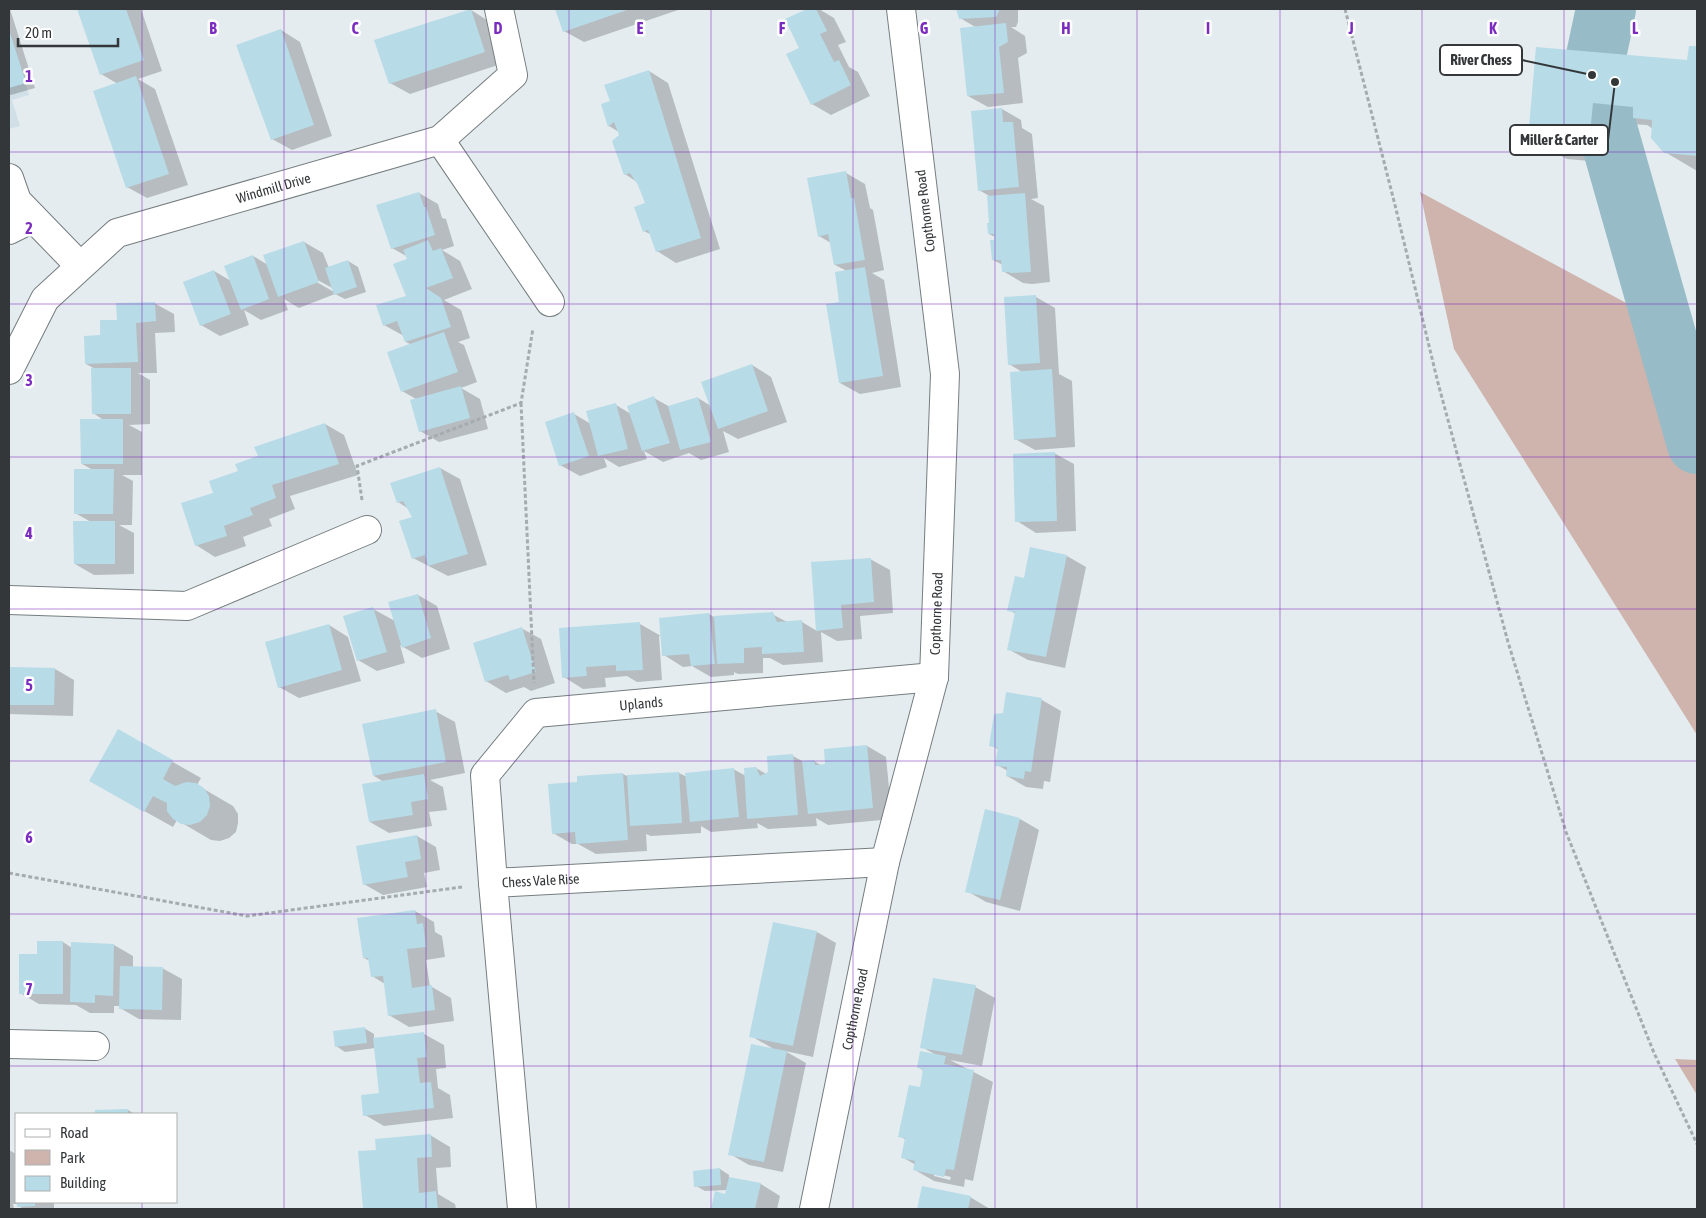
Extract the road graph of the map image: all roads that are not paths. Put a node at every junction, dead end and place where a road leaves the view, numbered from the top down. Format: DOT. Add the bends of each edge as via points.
graph roads {
  1 [pos="498,9"];
  2 [pos="901,9"];
  3 [pos="440,140"];
  4 [pos="9,178"];
  5 [pos="33,218"];
  6 [pos="9,230"];
  7 [pos="80,266"];
  8 [pos="550,302"];
  9 [pos="9,370"];
  10 [pos="367,530"];
  11 [pos="9,600"];
  12 [pos="934,677"];
  13 [pos="885,862"];
  14 [pos="493,884"];
  15 [pos="9,1044"];
  16 [pos="95,1046"];
  17 [pos="522,1209"];
  18 [pos="814,1209"];
  1 -- 3 [label="street, Windmill Drive" via="513,76"];
  2 -- 12 [label="street, Copthorne Road" via="945,374"];
  3 -- 7 [label="street, Windmill Drive" via="117,233"];
  3 -- 8 [label="street"];
  4 -- 5 [label="street" via="17,202"];
  5 -- 6 [label="street"];
  5 -- 7 [label="street"];
  7 -- 9 [label="street, Windmill Drive" via="45,299"];
  10 -- 11 [label="street" via="187,606"];
  12 -- 13 [label="street, Copthorne Road"];
  12 -- 14 [label="street, Uplands" via="536,713 485,775"];
  13 -- 14 [label="street, Chess Vale Rise"];
  13 -- 18 [label="street, Copthorne Road"];
  14 -- 17 [label="street, Chess Vale Rise"];
  15 -- 16 [label="street"];
}
